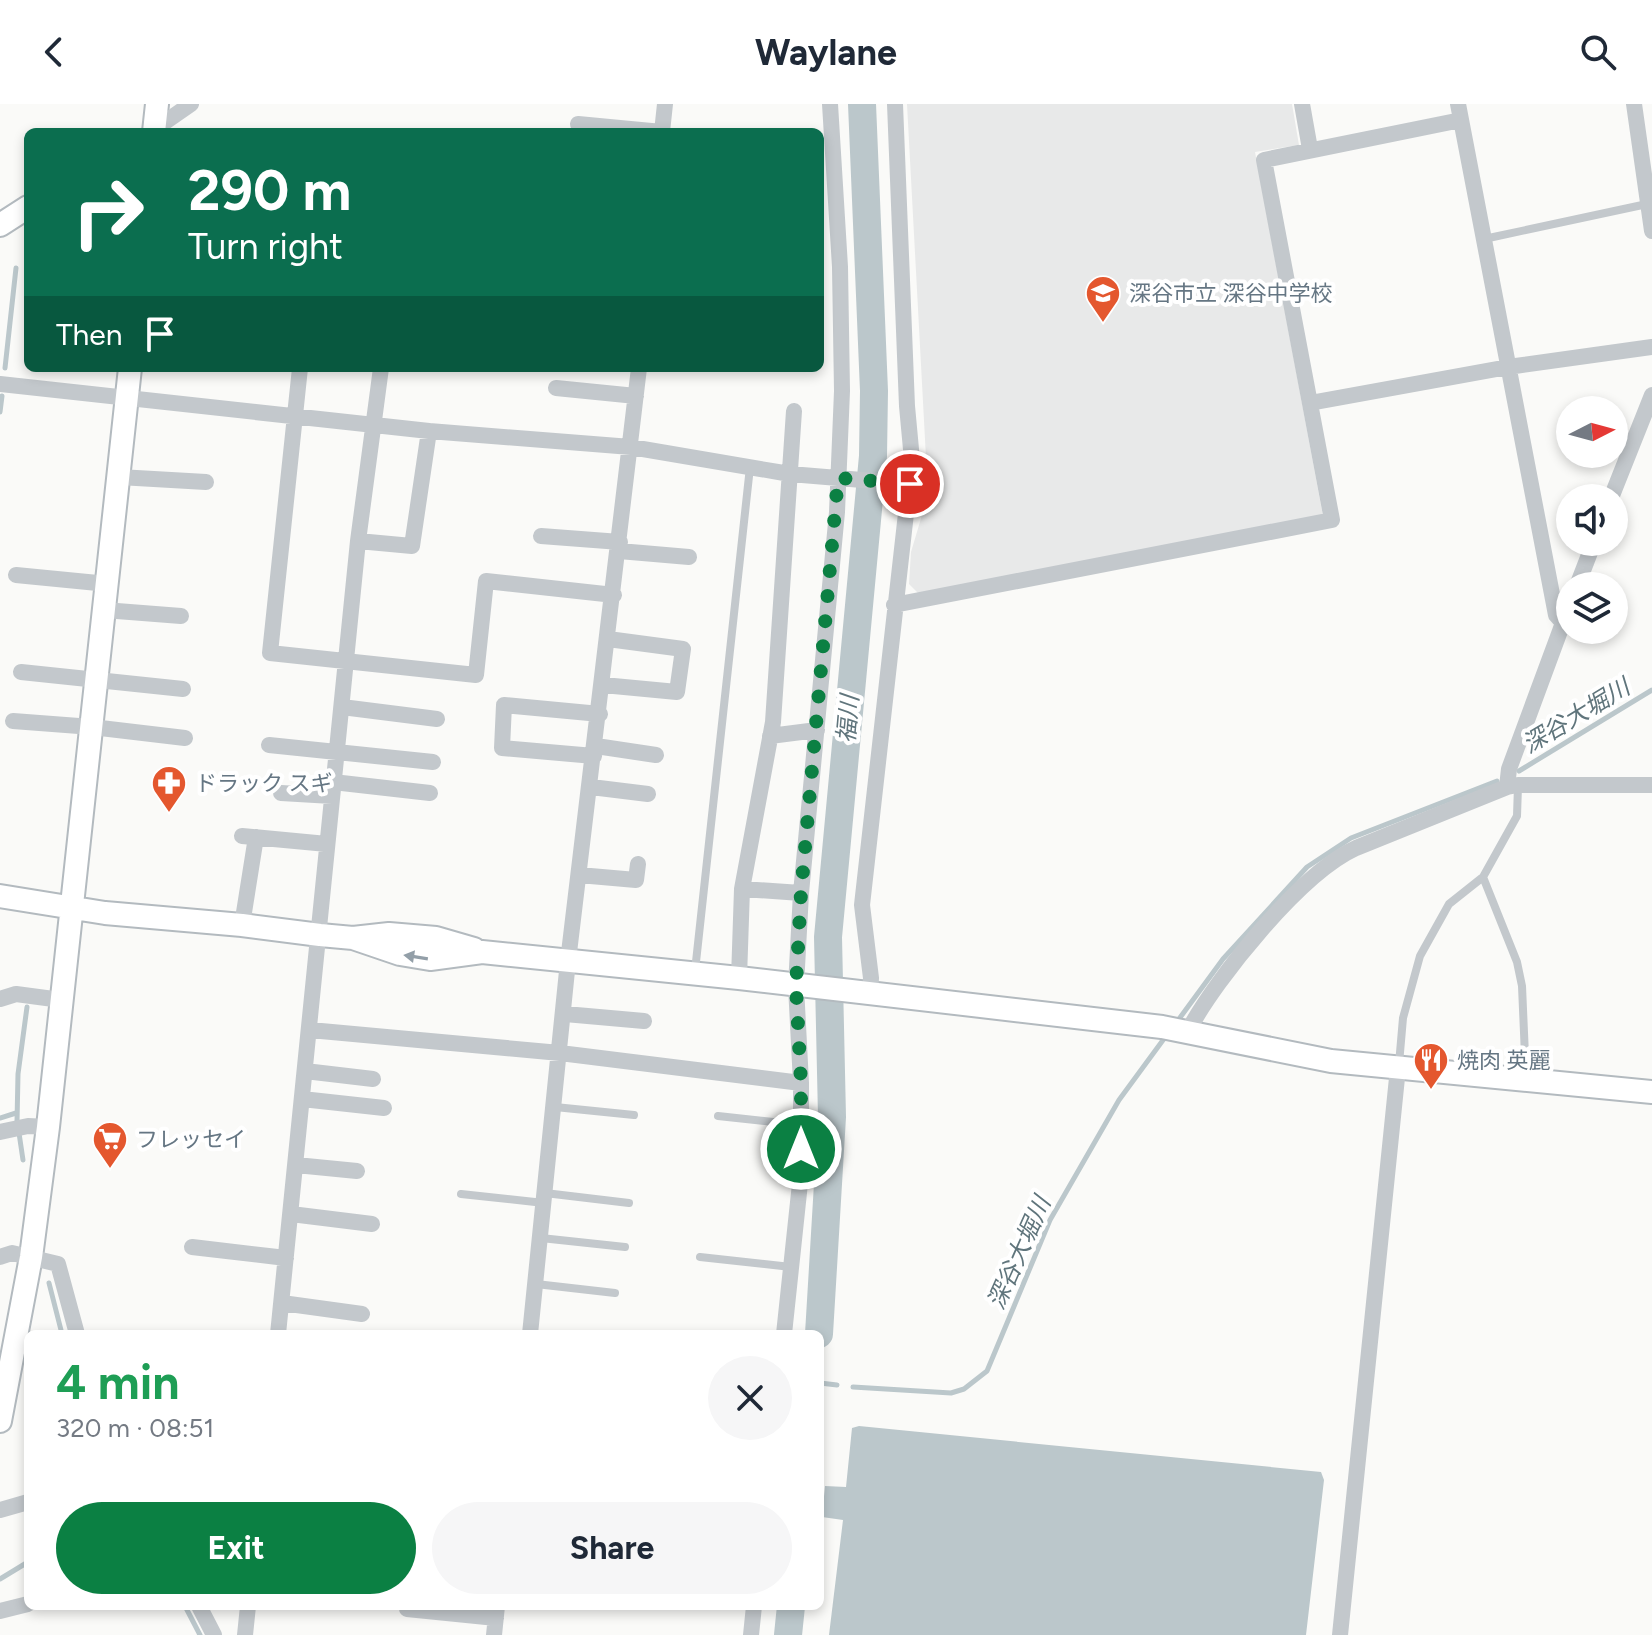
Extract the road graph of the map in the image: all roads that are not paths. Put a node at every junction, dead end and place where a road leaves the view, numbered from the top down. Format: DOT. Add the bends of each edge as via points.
graph roads {
  1 [pos="157,104"];
  2 [pos="191,104"];
  3 [pos="665,104"];
  4 [pos="830,104"];
  5 [pos="895,104"];
  6 [pos="1302,104"];
  7 [pos="1634,104"];
  8 [pos="1460,112"];
  9 [pos="578,124"];
  10 [pos="154,128"];
  11 [pos="158,128"];
  12 [pos="620,128"];
  13 [pos="662,128"];
  14 [pos="1310,149"];
  15 [pos="1647,204"];
  16 [pos="24,210"];
  17 [pos="0,225"];
  18 [pos="1652,231"];
  19 [pos="1484,239"];
  20 [pos="1652,347"];
  21 [pos="1508,367"];
  22 [pos="130,372"];
  23 [pos="300,372"];
  24 [pos="381,372"];
  25 [pos="639,372"];
  26 [pos="0,384"];
  27 [pos="556,388"];
  28 [pos="1652,395"];
  29 [pos="636,396"];
  30 [pos="126,400"];
  31 [pos="1310,403"];
  32 [pos="794,411"];
  33 [pos="295,418"];
  34 [pos="374,425"];
  35 [pos="429,431"];
  36 [pos="631,447"];
  37 [pos="750,467"];
  38 [pos="790,474"];
  39 [pos="119,477"];
  40 [pos="841,479"];
  41 [pos="206,482"];
  42 [pos="905,484"];
  43 [pos="1617,484"];
  44 [pos="541,536"];
  45 [pos="358,541"];
  46 [pos="619,546"];
  47 [pos="689,557"];
  48 [pos="16,575"];
  49 [pos="108,584"];
  50 [pos="614,595"];
  51 [pos="894,605"];
  52 [pos="104,610"];
  53 [pos="1556,615"];
  54 [pos="181,616"];
  55 [pos="608,639"];
  56 [pos="1556,642"];
  57 [pos="346,661"];
  58 [pos="21,672"];
  59 [pos="95,680"];
  60 [pos="603,685"];
  61 [pos="183,689"];
  62 [pos="342,707"];
  63 [pos="600,714"];
  64 [pos="437,719"];
  65 [pos="13,721"];
  66 [pos="92,727"];
  67 [pos="817,730"];
  68 [pos="770,736"];
  69 [pos="185,738"];
  70 [pos="269,745"];
  71 [pos="337,751"];
  72 [pos="595,751"];
  73 [pos="656,755"];
  74 [pos="433,762"];
  75 [pos="1652,785"];
  76 [pos="1513,786"];
  77 [pos="591,787"];
  78 [pos="332,789"];
  79 [pos="281,793"];
  80 [pos="430,793"];
  81 [pos="648,794"];
  82 [pos="327,844"];
  83 [pos="638,864"];
  84 [pos="579,875"];
  85 [pos="1483,877"];
  86 [pos="742,889"];
  87 [pos="801,893"];
  88 [pos="0,896"];
  89 [pos="72,909"];
  90 [pos="242,925"];
  91 [pos="320,935"];
  92 [pos="568,961"];
  93 [pos="695,974"];
  94 [pos="739,978"];
  95 [pos="800,987"];
  96 [pos="864,994"];
  97 [pos="0,999"];
  98 [pos="61,1000"];
  99 [pos="565,1014"];
  100 [pos="644,1021"];
  101 [pos="310,1030"];
  102 [pos="1188,1031"];
  103 [pos="560,1053"];
  104 [pos="1398,1068"];
  105 [pos="305,1071"];
  106 [pos="373,1079"];
  107 [pos="1526,1080"];
  108 [pos="801,1083"];
  109 [pos="1652,1092"];
  110 [pos="302,1099"];
  111 [pos="555,1107"];
  112 [pos="384,1108"];
  113 [pos="634,1115"];
  114 [pos="718,1116"];
  115 [pos="801,1125"];
  116 [pos="48,1127"];
  117 [pos="0,1132"];
  118 [pos="296,1165"];
  119 [pos="357,1171"];
  120 [pos="461,1194"];
  121 [pos="545,1198"];
  122 [pos="629,1203"];
  123 [pos="291,1214"];
  124 [pos="372,1224"];
  125 [pos="541,1238"];
  126 [pos="192,1247"];
  127 [pos="625,1247"];
  128 [pos="0,1257"];
  129 [pos="31,1257"];
  130 [pos="700,1257"];
  131 [pos="286,1258"];
  132 [pos="791,1267"];
  133 [pos="536,1284"];
  134 [pos="615,1293"];
  135 [pos="282,1303"];
  136 [pos="362,1314"];
  137 [pos="76,1330"];
  138 [pos="279,1330"];
  139 [pos="530,1330"];
  140 [pos="784,1330"];
  141 [pos="0,1421"];
  142 [pos="24,1503"];
  143 [pos="0,1510"];
  144 [pos="24,1605"];
  145 [pos="201,1610"];
  146 [pos="248,1610"];
  147 [pos="415,1610"];
  148 [pos="754,1610"];
  149 [pos="0,1611"];
  150 [pos="496,1620"];
  151 [pos="214,1635"];
  152 [pos="245,1635"];
  153 [pos="751,1635"];
  154 [pos="1340,1635"];
  1 -- 10 [label="street"];
  2 -- 11 [label="street"];
  3 -- 13 [label="street"];
  4 -- 40 [label="street" via="840,267"];
  5 -- 42 [label="street" via="912,460"];
  6 -- 14 [label="street"];
  7 -- 15 [label="street"];
  8 -- 14 [label="street"];
  8 -- 19 [label="street"];
  9 -- 12 [label="street"];
  14 -- 31 [label="street" via="1264,160"];
  15 -- 18 [label="street"];
  15 -- 19 [label="lane"];
  16 -- 17 [label="street"];
  19 -- 21 [label="street"];
  20 -- 21 [label="street"];
  21 -- 31 [label="street"];
  21 -- 53 [label="street"];
  22 -- 30 [label="street"];
  23 -- 33 [label="street"];
  24 -- 34 [label="street"];
  25 -- 29 [label="street"];
  26 -- 30 [label="street"];
  27 -- 29 [label="street"];
  28 -- 43 [label="street"];
  29 -- 36 [label="street"];
  30 -- 33 [label="street"];
  30 -- 39 [label="street"];
  31 -- 51 [label="street" via="1332,520"];
  32 -- 38 [label="street"];
  33 -- 34 [label="street"];
  33 -- 57 [label="street" via="270,653"];
  34 -- 35 [label="street"];
  34 -- 45 [label="street"];
  35 -- 36 [label="street"];
  35 -- 45 [label="street" via="412,546"];
  36 -- 37 [label="street"];
  36 -- 46 [label="street"];
  37 -- 38 [label="street"];
  37 -- 93 [label="lane"];
  38 -- 40 [label="street"];
  38 -- 68 [label="street"];
  39 -- 41 [label="street"];
  39 -- 49 [label="street"];
  40 -- 42 [label="street"];
  40 -- 67 [label="street"];
  42 -- 51 [label="street"];
  44 -- 46 [label="street"];
  45 -- 57 [label="street"];
  46 -- 47 [label="street"];
  46 -- 50 [label="street"];
  48 -- 49 [label="street"];
  49 -- 52 [label="street"];
  50 -- 55 [label="street"];
  50 -- 57 [label="street" via="486,581 476,675"];
  51 -- 96 [label="street" via="862,905 871,978"];
  52 -- 54 [label="street"];
  52 -- 59 [label="street"];
  55 -- 60 [label="street"];
  55 -- 60 [label="street" via="683,649 677,692"];
  56 -- 76 [label="street" via="1509,769"];
  57 -- 62 [label="street"];
  58 -- 59 [label="street"];
  59 -- 61 [label="street"];
  59 -- 66 [label="street"];
  60 -- 63 [label="street"];
  62 -- 64 [label="street"];
  62 -- 71 [label="street"];
  63 -- 72 [label="street"];
  63 -- 72 [label="street" via="504,705 502,748"];
  65 -- 66 [label="street"];
  66 -- 69 [label="street"];
  66 -- 89 [label="street"];
  67 -- 68 [label="street"];
  67 -- 87 [label="street"];
  68 -- 86 [label="street"];
  70 -- 71 [label="street"];
  71 -- 74 [label="street"];
  71 -- 78 [label="street"];
  72 -- 73 [label="street"];
  72 -- 77 [label="street"];
  75 -- 76 [label="street"];
  76 -- 85 [label="lane" via="1517,816"];
  76 -- 102 [label="street" via="1356,848 1329,864 1260,933"];
  77 -- 81 [label="street"];
  77 -- 84 [label="street"];
  78 -- 79 [label="street"];
  78 -- 80 [label="street"];
  78 -- 82 [label="street"];
  82 -- 90 [label="street" via="249,837"];
  82 -- 91 [label="street"];
  83 -- 84 [label="street" via="636,880"];
  84 -- 92 [label="street"];
  85 -- 104 [label="lane" via="1449,904 1420,956 1403,1018"];
  85 -- 107 [label="lane" via="1517,962"];
  86 -- 87 [label="street"];
  86 -- 94 [label="street"];
  87 -- 95 [label="street"];
  88 -- 89 [label="street"];
  89 -- 90 [label="street"];
  89 -- 98 [label="street"];
  90 -- 91 [label="street"];
  91 -- 92 [label="street" via="353,938 430,959 482,952"];
  91 -- 101 [label="street"];
  92 -- 93 [label="street"];
  92 -- 99 [label="street"];
  93 -- 94 [label="street"];
  94 -- 95 [label="street"];
  95 -- 96 [label="street"];
  95 -- 108 [label="street"];
  96 -- 102 [label="street"];
  97 -- 98 [label="street" via="16,994"];
  98 -- 116 [label="street"];
  99 -- 100 [label="street"];
  99 -- 103 [label="street"];
  101 -- 103 [label="street"];
  101 -- 105 [label="street"];
  102 -- 104 [label="street" via="1286,1054"];
  103 -- 108 [label="street"];
  103 -- 111 [label="street"];
  104 -- 107 [label="street"];
  104 -- 154 [label="street"];
  105 -- 106 [label="street"];
  105 -- 110 [label="street"];
  107 -- 109 [label="street"];
  108 -- 115 [label="street"];
  110 -- 112 [label="street"];
  110 -- 118 [label="street"];
  111 -- 113 [label="lane"];
  111 -- 121 [label="street"];
  114 -- 115 [label="lane"];
  115 -- 132 [label="street"];
  116 -- 117 [label="street"];
  116 -- 129 [label="street"];
  118 -- 119 [label="street"];
  118 -- 123 [label="street"];
  120 -- 121 [label="lane"];
  121 -- 122 [label="lane"];
  121 -- 125 [label="street"];
  123 -- 124 [label="street"];
  123 -- 131 [label="street"];
  125 -- 127 [label="lane"];
  125 -- 133 [label="street"];
  126 -- 131 [label="street"];
  128 -- 129 [label="street"];
  129 -- 137 [label="street" via="58,1264"];
  129 -- 141 [label="street"];
  130 -- 132 [label="lane"];
  131 -- 135 [label="street"];
  132 -- 140 [label="street"];
  133 -- 134 [label="lane"];
  133 -- 139 [label="street"];
  135 -- 136 [label="street"];
  135 -- 138 [label="street"];
  142 -- 143 [label="street"];
  144 -- 149 [label="street"];
  145 -- 151 [label="street"];
  146 -- 152 [label="street"];
  147 -- 150 [label="street"];
  148 -- 153 [label="street"];
}
